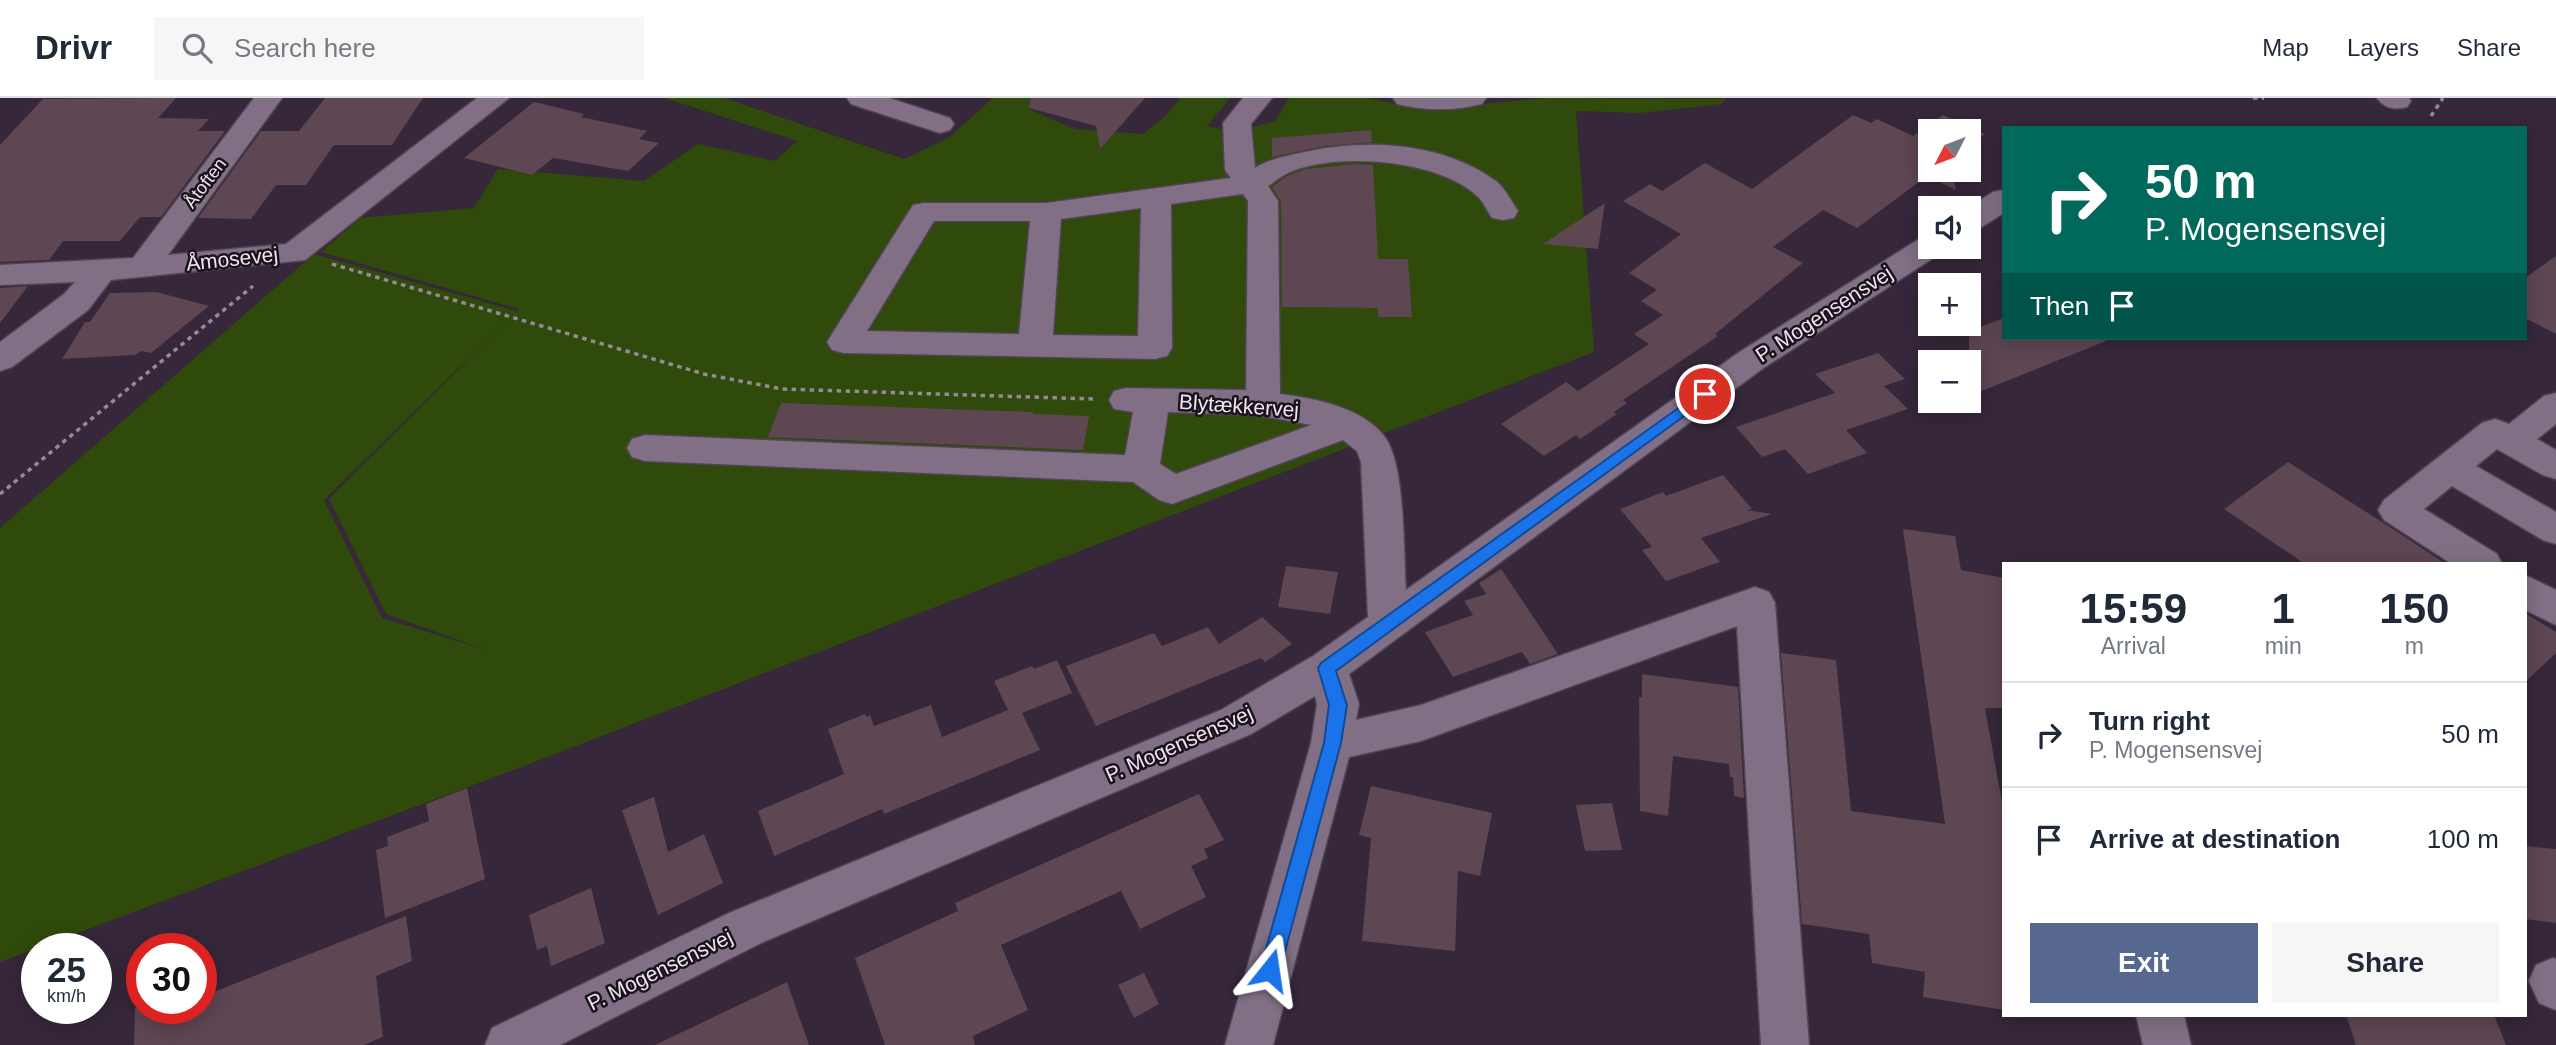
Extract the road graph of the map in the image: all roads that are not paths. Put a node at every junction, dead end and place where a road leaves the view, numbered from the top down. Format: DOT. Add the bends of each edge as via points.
graph roads {
  1 [pos="268,98"];
  2 [pos="495,98"];
  3 [pos="861,98"];
  4 [pos="1258,98"];
  5 [pos="1407,98"];
  6 [pos="1472,98"];
  7 [pos="940,124"];
  8 [pos="1251,184"];
  9 [pos="1156,197"];
  10 [pos="2002,200"];
  11 [pos="1503,211"];
  12 [pos="1046,212"];
  13 [pos="1981,214"];
  14 [pos="1918,254"];
  15 [pos="142,268"];
  16 [pos="101,271"];
  17 [pos="0,275"];
  18 [pos="1035,346"];
  19 [pos="0,359"];
  20 [pos="1263,404"];
  21 [pos="2556,405"];
  22 [pos="1348,425"];
  23 [pos="2511,440"];
  24 [pos="645,447"];
  25 [pos="2556,466"];
  26 [pos="2450,467"];
  27 [pos="1141,469"];
  28 [pos="2556,530"];
  29 [pos="2480,562"];
  30 [pos="2527,591"];
  31 [pos="2556,609"];
  32 [pos="1388,623"];
  33 [pos="1326,668"];
  34 [pos="1332,743"];
  35 [pos="2160,1017"];
  36 [pos="509,1045"];
  37 [pos="1249,1045"];
  38 [pos="1785,1045"];
  39 [pos="2167,1045"];
  1 -- 15 [label="street, Åtoften"];
  2 -- 15 [label="street, Åmosevej" via="294,253"];
  3 -- 7 [label="street"];
  4 -- 8 [label="street" via="1237,123 1240,170"];
  5 -- 6 [label="street"];
  8 -- 9 [label="street"];
  8 -- 11 [label="street" via="1277,167 1319,157 1367,152 1409,156 1451,168 1487,188"];
  8 -- 20 [label="street" via="1264,201"];
  9 -- 12 [label="street"];
  9 -- 18 [label="street" via="1155,348"];
  10 -- 13 [label="street"];
  12 -- 18 [label="street"];
  12 -- 18 [label="street" via="923,212 844,342"];
  14 -- 32 [label="street, P. Mogensensvej" via="1750,361"];
  15 -- 16 [label="street, Åmosevej"];
  16 -- 17 [label="street, Åmosevej"];
  16 -- 19 [label="street" via="76,302"];
  20 -- 22 [label="street, Blytækkervej" via="1323,413"];
  20 -- 27 [label="street, Blytækkervej" via="1139,400"];
  21 -- 23 [label="street"];
  22 -- 27 [label="street" via="1172,490"];
  22 -- 32 [label="street, Blytækkervej" via="1370,443 1379,462"];
  23 -- 25 [label="street"];
  23 -- 26 [label="street" via="2496,432"];
  24 -- 27 [label="street"];
  26 -- 28 [label="street"];
  26 -- 29 [label="street" via="2397,510"];
  30 -- 31 [label="street"];
  32 -- 33 [label="street, P. Mogensensvej"];
  33 -- 34 [label="street" via="1338,705"];
  33 -- 36 [label="street, P. Mogensensvej" via="1236,722 744,928"];
  34 -- 37 [label="street"];
  34 -- 38 [label="street" via="1421,723 1755,603"];
  35 -- 39 [label="street"];
}
